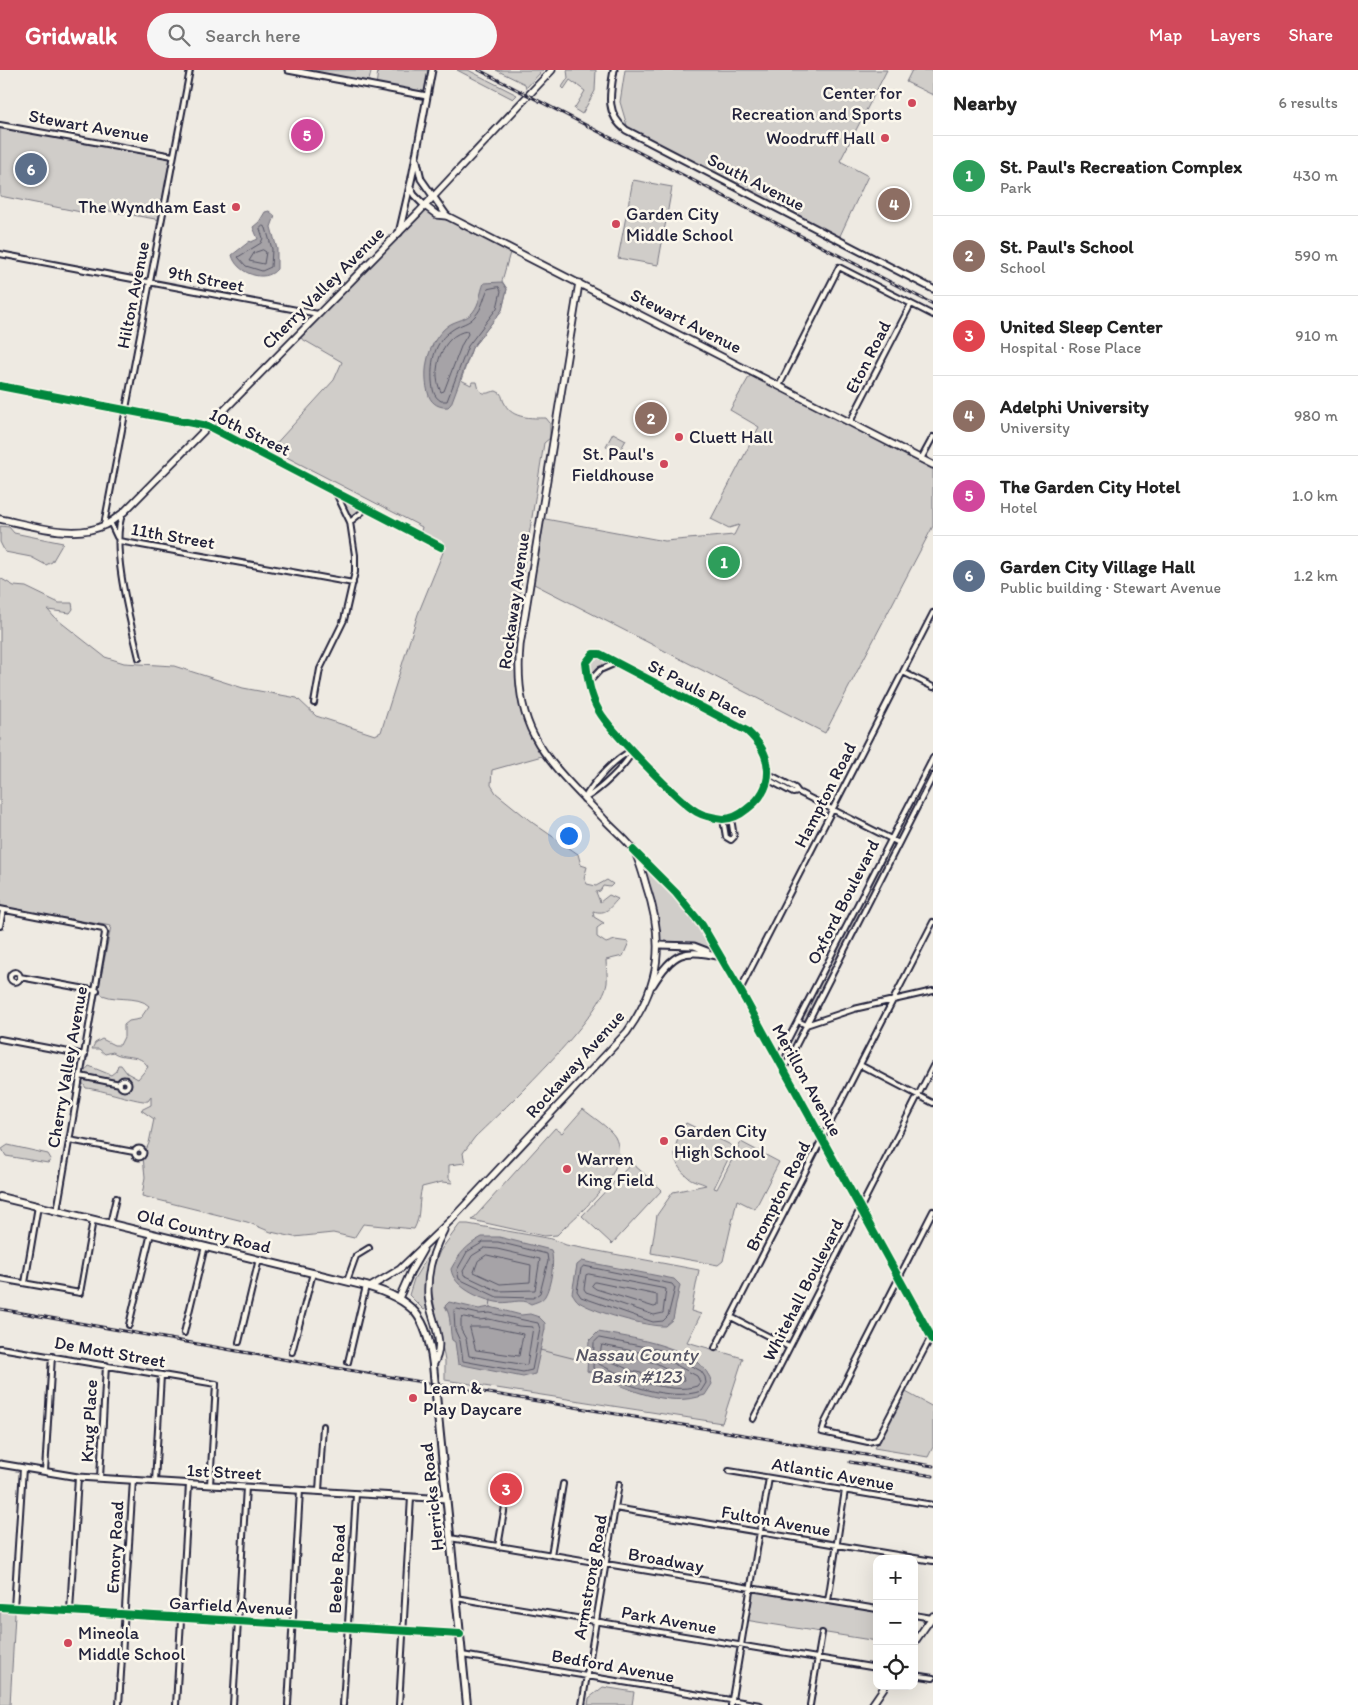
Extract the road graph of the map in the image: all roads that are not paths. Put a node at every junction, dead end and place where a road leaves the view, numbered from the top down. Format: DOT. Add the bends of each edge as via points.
graph roads {
  1 [pos="190,70"];
  2 [pos="288,70"];
  3 [pos="432,70"];
  4 [pos="552,70"];
  5 [pos="614,70"];
  6 [pos="427,96"];
  7 [pos="0,124"];
  8 [pos="416,153"];
  9 [pos="173,156"];
  10 [pos="410,187"];
  11 [pos="433,197"];
  12 [pos="425,206"];
  13 [pos="448,216"];
  14 [pos="398,233"];
  15 [pos="0,254"];
  16 [pos="149,282"];
  17 [pos="579,283"];
  18 [pos="933,289"];
  19 [pos="911,304"];
  20 [pos="318,314"];
  21 [pos="933,315"];
  22 [pos="0,386"];
  23 [pos="778,386"];
  24 [pos="125,410"];
  25 [pos="850,422"];
  26 [pos="208,426"];
  27 [pos="933,437"];
  28 [pos="922,460"];
  29 [pos="933,465"];
  30 [pos="335,491"];
  31 [pos="367,508"];
  32 [pos="124,512"];
  33 [pos="0,519"];
  34 [pos="110,522"];
  35 [pos="350,522"];
  36 [pos="104,525"];
  37 [pos="119,541"];
  38 [pos="441,547"];
  39 [pos="353,583"];
  40 [pos="933,613"];
  41 [pos="140,658"];
  42 [pos="616,663"];
  43 [pos="903,672"];
  44 [pos="588,683"];
  45 [pos="933,687"];
  46 [pos="314,703"];
  47 [pos="633,750"];
  48 [pos="933,758"];
  49 [pos="926,772"];
  50 [pos="769,774"];
  51 [pos="933,776"];
  52 [pos="768,780"];
  53 [pos="798,792"];
  54 [pos="584,798"];
  55 [pos="833,810"];
  56 [pos="731,818"];
  57 [pos="723,819"];
  58 [pos="891,839"];
  59 [pos="899,843"];
  60 [pos="633,850"];
  61 [pos="859,901"];
  62 [pos="867,905"];
  63 [pos="2,910"];
  64 [pos="933,922"];
  65 [pos="0,926"];
  66 [pos="659,945"];
  67 [pos="721,958"];
  68 [pos="830,958"];
  69 [pos="838,962"];
  70 [pos="20,977"];
  71 [pos="650,990"];
  72 [pos="740,990"];
  73 [pos="96,991"];
  74 [pos="933,991"];
  75 [pos="895,998"];
  76 [pos="798,1021"];
  77 [pos="806,1025"];
  78 [pos="0,1039"];
  79 [pos="85,1055"];
  80 [pos="778,1059"];
  81 [pos="860,1065"];
  82 [pos="933,1066"];
  83 [pos="784,1069"];
  84 [pos="80,1076"];
  85 [pos="120,1084"];
  86 [pos="918,1095"];
  87 [pos="933,1103"];
  88 [pos="822,1138"];
  89 [pos="69,1140"];
  90 [pos="134,1152"];
  91 [pos="0,1197"];
  92 [pos="116,1198"];
  93 [pos="38,1206"];
  94 [pos="861,1208"];
  95 [pos="57,1211"];
  96 [pos="933,1211"];
  97 [pos="93,1220"];
  98 [pos="448,1223"];
  99 [pos="110,1224"];
  100 [pos="151,1233"];
  101 [pos="430,1240"];
  102 [pos="205,1246"];
  103 [pos="369,1248"];
  104 [pos="259,1260"];
  105 [pos="313,1273"];
  106 [pos="899,1277"];
  107 [pos="0,1279"];
  108 [pos="347,1281"];
  109 [pos="25,1283"];
  110 [pos="368,1286"];
  111 [pos="400,1298"];
  112 [pos="731,1317"];
  113 [pos="129,1325"];
  114 [pos="184,1333"];
  115 [pos="932,1336"];
  116 [pos="239,1342"];
  117 [pos="790,1347"];
  118 [pos="0,1348"];
  119 [pos="715,1348"];
  120 [pos="292,1352"];
  121 [pos="52,1356"];
  122 [pos="348,1362"];
  123 [pos="106,1365"];
  124 [pos="433,1365"];
  125 [pos="161,1375"];
  126 [pos="753,1419"];
  127 [pos="323,1426"];
  128 [pos="0,1464"];
  129 [pos="23,1468"];
  130 [pos="45,1471"];
  131 [pos="729,1471"];
  132 [pos="78,1477"];
  133 [pos="100,1478"];
  134 [pos="769,1478"];
  135 [pos="133,1480"];
  136 [pos="155,1482"];
  137 [pos="189,1484"];
  138 [pos="562,1484"];
  139 [pos="619,1484"];
  140 [pos="210,1485"];
  141 [pos="246,1487"];
  142 [pos="300,1490"];
  143 [pos="846,1490"];
  144 [pos="319,1491"];
  145 [pos="356,1494"];
  146 [pos="411,1497"];
  147 [pos="447,1499"];
  148 [pos="506,1500"];
  149 [pos="933,1505"];
  150 [pos="615,1508"];
  151 [pos="760,1532"];
  152 [pos="450,1538"];
  153 [pos="837,1545"];
  154 [pos="498,1547"];
  155 [pos="551,1555"];
  156 [pos="933,1561"];
  157 [pos="606,1564"];
  158 [pos="751,1588"];
  159 [pos="456,1598"];
  160 [pos="828,1601"];
  161 [pos="0,1607"];
  162 [pos="14,1608"];
  163 [pos="873,1608"];
  164 [pos="70,1611"];
  165 [pos="125,1615"];
  166 [pos="918,1615"];
  167 [pos="932,1617"];
  168 [pos="181,1618"];
  169 [pos="238,1621"];
  170 [pos="596,1621"];
  171 [pos="293,1624"];
  172 [pos="348,1628"];
  173 [pos="403,1631"];
  174 [pos="822,1633"];
  175 [pos="460,1634"];
  176 [pos="918,1637"];
  177 [pos="741,1646"];
  178 [pos="462,1655"];
  179 [pos="818,1658"];
  180 [pos="873,1667"];
  181 [pos="587,1676"];
  182 [pos="918,1676"];
  183 [pos="933,1678"];
  184 [pos="882,1690"];
  185 [pos="731,1703"];
  186 [pos="120,1705"];
  187 [pos="176,1705"];
  188 [pos="233,1705"];
  189 [pos="288,1705"];
  190 [pos="343,1705"];
  191 [pos="399,1705"];
  192 [pos="467,1705"];
  193 [pos="582,1705"];
  194 [pos="760,1705"];
  195 [pos="810,1705"];
  196 [pos="872,1705"];
  1 -- 9 [label="street, Hilton Avenue"];
  2 -- 6 [label="street"];
  3 -- 6 [label="street"];
  4 -- 11 [label="main road, Cherry Valley Avenue"];
  5 -- 18 [label="street, South Avenue" via="610,108 614,118 626,130"];
  6 -- 8 [label="street"];
  7 -- 9 [label="street, Stewart Avenue"];
  8 -- 10 [label="street"];
  8 -- 11 [label="street" via="421,179"];
  9 -- 16 [label="street, Hilton Avenue"];
  10 -- 12 [label="street"];
  10 -- 14 [label="street"];
  11 -- 12 [label="main road, Cherry Valley Avenue"];
  11 -- 13 [label="street"];
  12 -- 13 [label="main road, Stewart Avenue" via="437,215"];
  12 -- 14 [label="main road, Cherry Valley Avenue"];
  13 -- 17 [label="main road, Stewart Avenue"];
  14 -- 20 [label="main road, Cherry Valley Avenue"];
  15 -- 16 [label="street, 9th Street"];
  16 -- 20 [label="street, 9th Street"];
  16 -- 24 [label="street, Hilton Avenue"];
  17 -- 23 [label="main road, Stewart Avenue"];
  17 -- 54 [label="main road, Rockaway Avenue" via="520,645 518,675 525,713 537,743 552,765"];
  19 -- 21 [label="street"];
  19 -- 23 [label="street" via="839,267"];
  19 -- 25 [label="street, Eton Road"];
  20 -- 26 [label="main road, Cherry Valley Avenue"];
  22 -- 24 [label="street, 10th Street"];
  23 -- 25 [label="main road, Stewart Avenue"];
  24 -- 26 [label="street, 10th Street"];
  24 -- 36 [label="street, Hilton Avenue"];
  25 -- 28 [label="main road, Stewart Avenue"];
  26 -- 30 [label="street, 10th Street"];
  26 -- 32 [label="main road, Cherry Valley Avenue"];
  27 -- 28 [label="street"];
  28 -- 29 [label="main road, Stewart Avenue"];
  30 -- 31 [label="street, 10th Street"];
  30 -- 35 [label="street"];
  31 -- 35 [label="street"];
  31 -- 38 [label="street, 10th Street"];
  32 -- 34 [label="main road, Cherry Valley Avenue"];
  32 -- 37 [label="street" via="119,524"];
  33 -- 36 [label="main road, 11th Street" via="70,531"];
  34 -- 36 [label="main road, 11th Street"];
  34 -- 37 [label="street, 11th Street"];
  35 -- 39 [label="street" via="355,555"];
  37 -- 39 [label="street, 11th Street"];
  37 -- 41 [label="street" via="129,618"];
  39 -- 46 [label="street" via="344,620 321,664"];
  40 -- 43 [label="street, Hampton Road"];
  42 -- 44 [label="street" via="600,670"];
  42 -- 44 [label="street, St Pauls Place" via="596,653 590,655 587,659"];
  42 -- 50 [label="street, St Pauls Place" via="747,731 762,748"];
  43 -- 45 [label="street"];
  43 -- 55 [label="street, Hampton Road"];
  44 -- 47 [label="street" via="603,718"];
  47 -- 54 [label="street" via="619,760"];
  47 -- 57 [label="street" via="691,808"];
  48 -- 49 [label="street, Oxford Boulevard"];
  49 -- 51 [label="street"];
  49 -- 58 [label="street, Oxford Boulevard"];
  50 -- 52 [label="street, St Pauls Place"];
  50 -- 53 [label="street"];
  51 -- 59 [label="street, Oxford Boulevard"];
  52 -- 53 [label="street"];
  52 -- 56 [label="street" via="754,804"];
  53 -- 55 [label="street"];
  54 -- 60 [label="main road, Rockaway Avenue"];
  55 -- 58 [label="street"];
  55 -- 72 [label="street, Hampton Road"];
  56 -- 57 [label="street"];
  56 -- 57 [label="street" via="734,837 730,840 726,838"];
  58 -- 59 [label="street"];
  58 -- 61 [label="street, Oxford Boulevard"];
  59 -- 62 [label="street, Oxford Boulevard"];
  60 -- 66 [label="main road, Rockaway Avenue" via="654,907"];
  60 -- 67 [label="street, Merillon Avenue" via="689,908"];
  61 -- 62 [label="street"];
  61 -- 68 [label="street, Oxford Boulevard"];
  62 -- 69 [label="street, Oxford Boulevard"];
  63 -- 65 [label="street"];
  63 -- 73 [label="street, Cherry Valley Avenue" via="103,929 105,942"];
  64 -- 75 [label="street, Brompton Road"];
  66 -- 67 [label="street" via="694,946"];
  66 -- 71 [label="main road, Rockaway Avenue"];
  67 -- 71 [label="street" via="693,952 678,955 667,964"];
  67 -- 72 [label="street, Merillon Avenue"];
  68 -- 69 [label="street"];
  68 -- 76 [label="street, Oxford Boulevard"];
  69 -- 77 [label="street, Oxford Boulevard"];
  70 -- 73 [label="street"];
  71 -- 98 [label="main road, Rockaway Avenue" via="627,1032"];
  72 -- 80 [label="street, Merillon Avenue"];
  73 -- 79 [label="street, Cherry Valley Avenue"];
  74 -- 75 [label="street"];
  75 -- 77 [label="street"];
  75 -- 81 [label="street, Brompton Road"];
  76 -- 77 [label="street"];
  76 -- 80 [label="street, Oxford Boulevard"];
  77 -- 83 [label="street, Oxford Boulevard"];
  78 -- 79 [label="street"];
  79 -- 84 [label="street, Cherry Valley Avenue"];
  80 -- 83 [label="street, Merillon Avenue"];
  81 -- 86 [label="street"];
  81 -- 88 [label="street, Brompton Road"];
  82 -- 86 [label="street, Whitehall Boulevard"];
  83 -- 88 [label="street, Merillon Avenue"];
  84 -- 85 [label="street"];
  84 -- 89 [label="street, Cherry Valley Avenue"];
  86 -- 87 [label="street"];
  86 -- 94 [label="street, Whitehall Boulevard"];
  88 -- 94 [label="street, Merillon Avenue"];
  88 -- 112 [label="street, Brompton Road"];
  89 -- 90 [label="street"];
  89 -- 95 [label="street, Cherry Valley Avenue"];
  91 -- 93 [label="main road, Old Country Road"];
  92 -- 99 [label="street"];
  93 -- 95 [label="main road, Old Country Road"];
  93 -- 109 [label="street"];
  94 -- 106 [label="street, Merillon Avenue"];
  94 -- 117 [label="street, Whitehall Boulevard"];
  95 -- 97 [label="main road, Old Country Road"];
  96 -- 106 [label="street"];
  97 -- 99 [label="main road, Old Country Road"];
  97 -- 109 [label="street" via="80,1293"];
  98 -- 101 [label="main road, Rockaway Avenue"];
  98 -- 124 [label="main road, Rockaway Avenue" via="438,1240 428,1272 428,1295 440,1347"];
  99 -- 100 [label="main road, Old Country Road"];
  100 -- 102 [label="main road, Old Country Road"];
  100 -- 113 [label="street"];
  101 -- 110 [label="main road, Rockaway Avenue" via="400,1269"];
  101 -- 111 [label="main road, Rockaway Avenue" via="416,1261"];
  102 -- 104 [label="main road, Old Country Road"];
  102 -- 114 [label="street"];
  103 -- 108 [label="street" via="356,1256"];
  104 -- 105 [label="main road, Old Country Road"];
  104 -- 116 [label="street"];
  105 -- 108 [label="main road, Old Country Road"];
  105 -- 120 [label="street"];
  106 -- 115 [label="street, Merillon Avenue"];
  106 -- 115 [label="street" via="822,1432 851,1439 877,1440"];
  107 -- 109 [label="street"];
  108 -- 110 [label="main road, Old Country Road"];
  110 -- 111 [label="main road, Old Country Road"];
  110 -- 122 [label="street"];
  111 -- 124 [label="main road, Herricks Road" via="422,1320 430,1339"];
  112 -- 117 [label="street"];
  112 -- 119 [label="street, Brompton Road"];
  117 -- 126 [label="street, Whitehall Boulevard"];
  118 -- 121 [label="street, De Mott Street"];
  121 -- 123 [label="street, De Mott Street"];
  121 -- 130 [label="street"];
  123 -- 125 [label="street, De Mott Street"];
  123 -- 133 [label="street, Krug Place"];
  124 -- 147 [label="main road, Herricks Road"];
  125 -- 136 [label="street"];
  125 -- 140 [label="street, De Mott Street" via="216,1384"];
  127 -- 144 [label="street"];
  128 -- 129 [label="street, 1st Street"];
  129 -- 130 [label="street, 1st Street"];
  129 -- 162 [label="street"];
  130 -- 132 [label="street, 1st Street"];
  131 -- 134 [label="street, Atlantic Avenue"];
  132 -- 133 [label="street, 1st Street"];
  132 -- 164 [label="street"];
  133 -- 135 [label="street, 1st Street"];
  134 -- 143 [label="street, Atlantic Avenue"];
  134 -- 151 [label="street"];
  135 -- 136 [label="street, 1st Street"];
  135 -- 165 [label="street, Emory Road"];
  136 -- 137 [label="street, 1st Street"];
  137 -- 140 [label="street, 1st Street"];
  137 -- 168 [label="street"];
  138 -- 155 [label="street"];
  139 -- 150 [label="street, Armstrong Road"];
  140 -- 141 [label="street, 1st Street"];
  141 -- 142 [label="street, 1st Street"];
  141 -- 169 [label="street"];
  142 -- 144 [label="street, 1st Street"];
  142 -- 171 [label="street"];
  143 -- 149 [label="street, Atlantic Avenue"];
  143 -- 153 [label="street"];
  144 -- 145 [label="street, 1st Street"];
  145 -- 146 [label="street, 1st Street"];
  145 -- 172 [label="street, Beebe Road"];
  146 -- 147 [label="street, 1st Street"];
  146 -- 173 [label="street"];
  147 -- 152 [label="main road, Herricks Road"];
  148 -- 154 [label="street"];
  150 -- 151 [label="street, Fulton Avenue"];
  150 -- 157 [label="street, Armstrong Road"];
  151 -- 153 [label="street, Fulton Avenue"];
  151 -- 158 [label="street"];
  152 -- 154 [label="street, Broadway"];
  152 -- 159 [label="main road, Herricks Road"];
  153 -- 156 [label="street, Fulton Avenue"];
  153 -- 160 [label="street"];
  154 -- 155 [label="street, Broadway"];
  155 -- 157 [label="street, Broadway"];
  157 -- 158 [label="street, Broadway"];
  157 -- 170 [label="street, Armstrong Road"];
  158 -- 160 [label="street, Broadway"];
  158 -- 177 [label="street"];
  159 -- 170 [label="street, Park Avenue"];
  159 -- 175 [label="main road, Herricks Road"];
  160 -- 163 [label="street, Broadway"];
  161 -- 162 [label="street, Garfield Avenue"];
  162 -- 164 [label="street, Garfield Avenue"];
  164 -- 165 [label="street, Garfield Avenue"];
  165 -- 168 [label="street, Garfield Avenue"];
  165 -- 186 [label="street, Emory Road"];
  166 -- 167 [label="street"];
  167 -- 176 [label="main road"];
  168 -- 169 [label="street, Garfield Avenue"];
  168 -- 187 [label="street"];
  169 -- 171 [label="street, Garfield Avenue"];
  169 -- 188 [label="street"];
  170 -- 177 [label="street, Park Avenue"];
  170 -- 181 [label="street, Armstrong Road"];
  171 -- 172 [label="street, Garfield Avenue"];
  171 -- 189 [label="street"];
  172 -- 173 [label="street, Garfield Avenue"];
  172 -- 190 [label="street, Beebe Road"];
  173 -- 175 [label="street, Garfield Avenue"];
  173 -- 191 [label="street"];
  174 -- 179 [label="street"];
  175 -- 178 [label="main road, Herricks Road"];
  177 -- 179 [label="street, Park Avenue"];
  177 -- 185 [label="street"];
  178 -- 181 [label="street, Bedford Avenue"];
  178 -- 192 [label="main road, Herricks Road"];
  179 -- 180 [label="street, Park Avenue"];
  179 -- 195 [label="street"];
  181 -- 185 [label="street, Bedford Avenue"];
  181 -- 193 [label="street, Armstrong Road"];
  182 -- 183 [label="street"];
  184 -- 196 [label="main road"];
  185 -- 194 [label="street, Bedford Avenue"];
}
